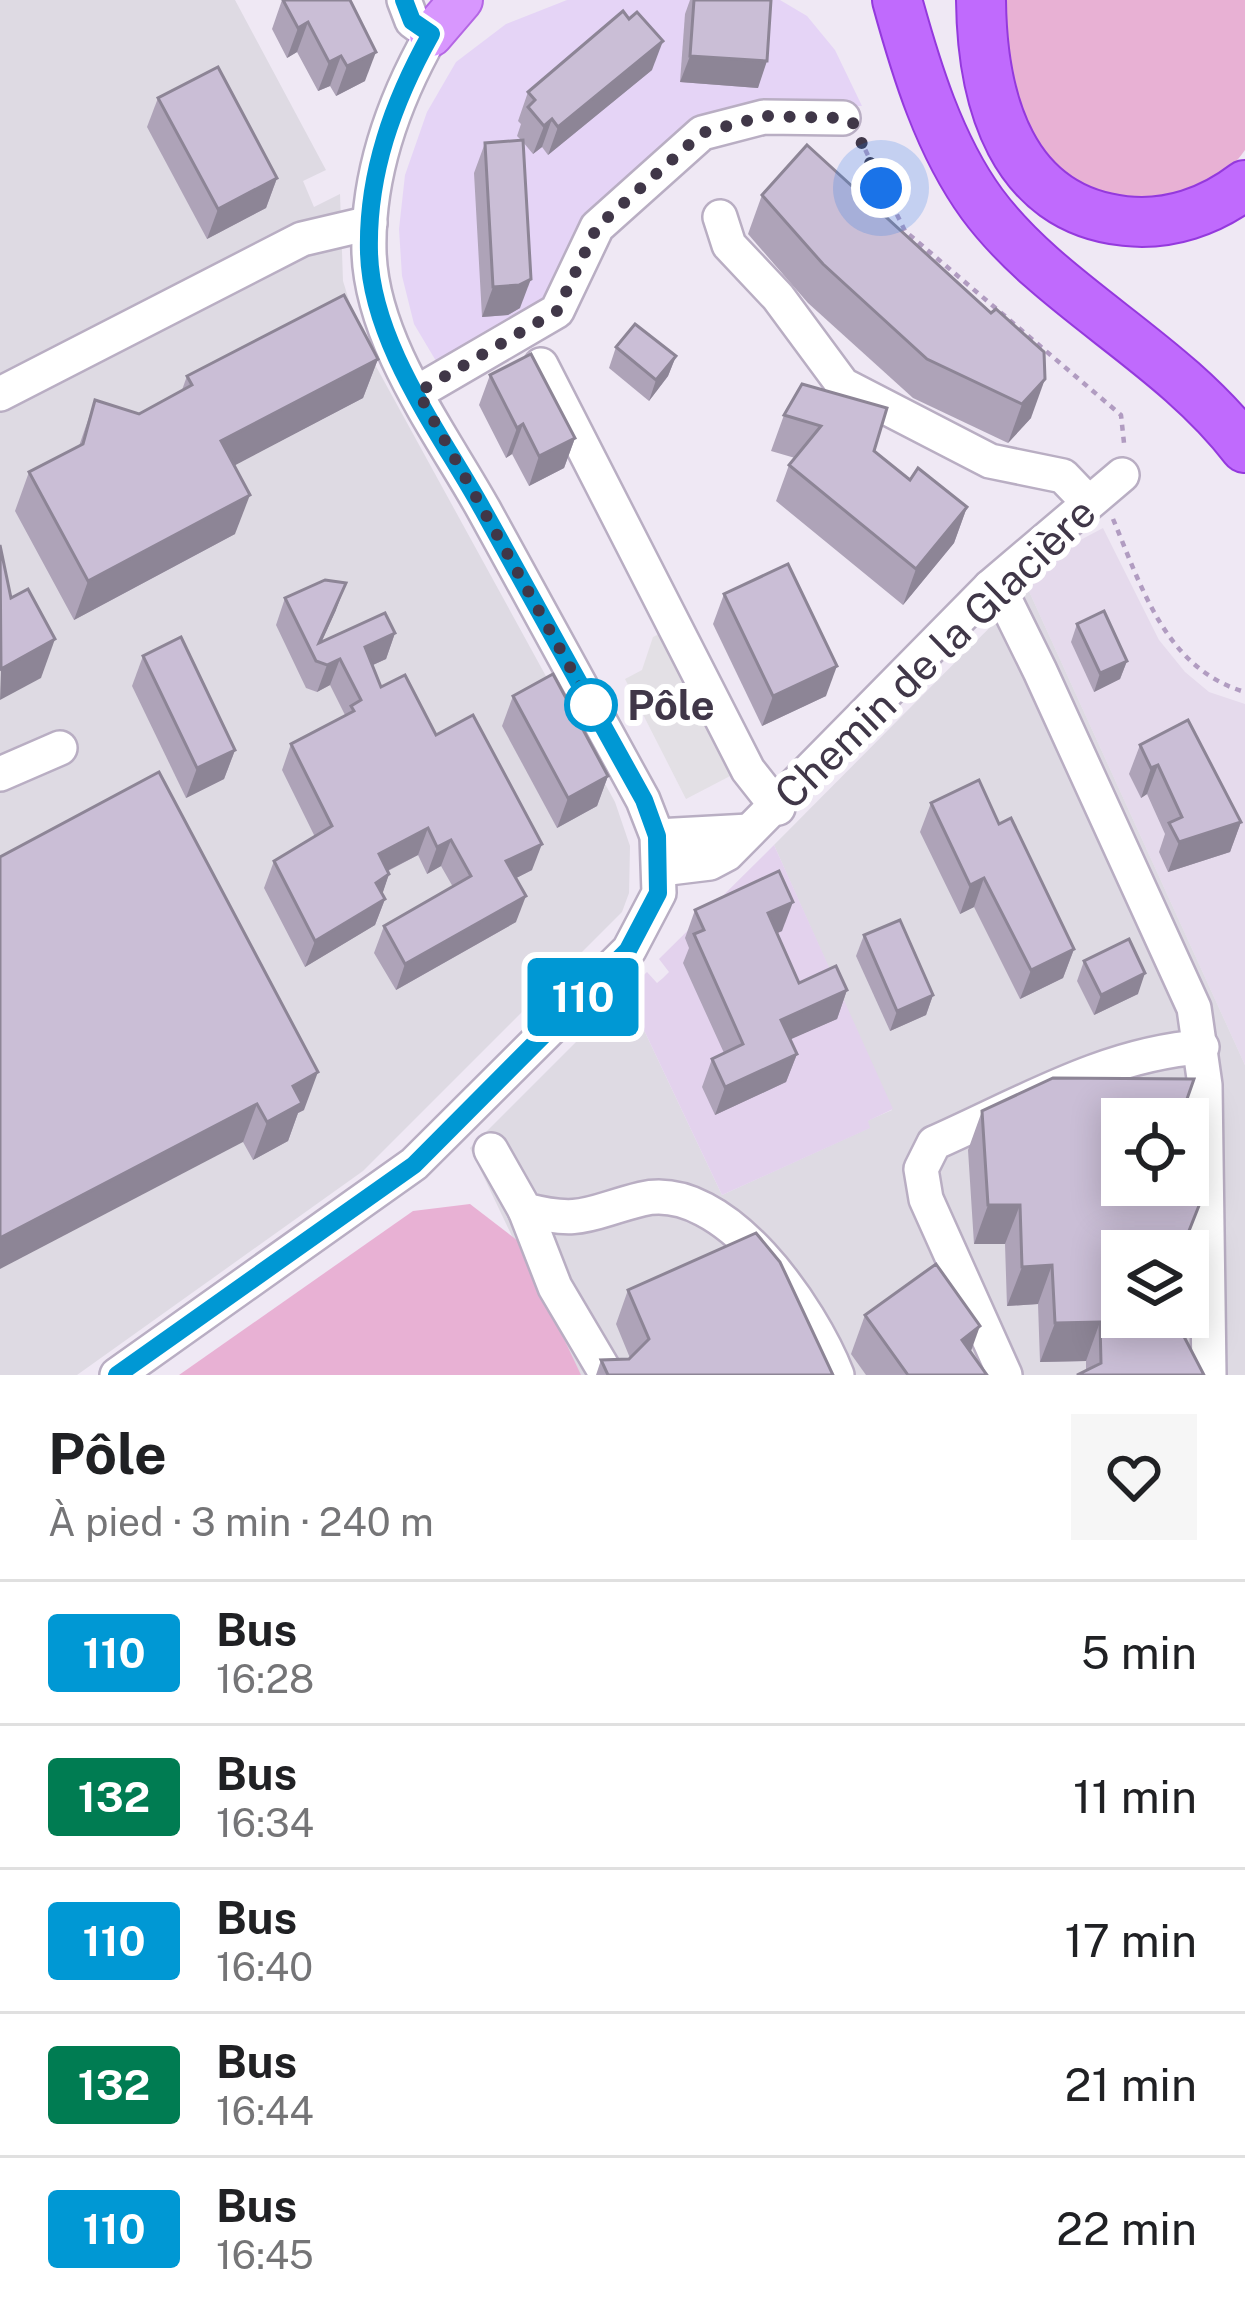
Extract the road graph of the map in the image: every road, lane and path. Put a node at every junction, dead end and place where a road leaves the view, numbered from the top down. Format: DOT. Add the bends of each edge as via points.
graph roads {
  1 [pos="404,0"];
  2 [pos="461,0"];
  3 [pos="981,0"];
  4 [pos="896,1"];
  5 [pos="431,34"];
  6 [pos="843,118"];
  7 [pos="1245,185"];
  8 [pos="720,217"];
  9 [pos="370,223"];
  10 [pos="541,365"];
  11 [pos="418,392"];
  12 [pos="0,394"];
  13 [pos="1245,448"];
  14 [pos="1122,475"];
  15 [pos="1087,501"];
  16 [pos="990,587"];
  17 [pos="1245,692"];
  18 [pos="60,748"];
  19 [pos="0,774"];
  20 [pos="778,808"];
  21 [pos="659,852"];
  22 [pos="1202,1047"];
  23 [pos="491,1150"];
  24 [pos="525,1210"];
  25 [pos="117,1375"];
  26 [pos="607,1375"];
  27 [pos="837,1375"];
  28 [pos="1005,1375"];
  29 [pos="1209,1375"];
  1 -- 5 [label="street" via="412,21"];
  2 -- 5 [label="main road"];
  3 -- 7 [label="highway" via="994,108 1041,188 1070,208 1142,223 1215,206"];
  4 -- 13 [label="highway" via="934,112 984,206 1185,380"];
  5 -- 9 [label="street" via="381,148"];
  6 -- 11 [label="street" via="764,116 702,133 597,227 557,311"];
  6 -- 14 [label="path" via="853,123 905,231 1120,416"];
  8 -- 15 [label="street" via="729,245 843,385 991,461 1063,476"];
  9 -- 11 [label="street" via="375,294"];
  9 -- 12 [label="street" via="302,238"];
  10 -- 20 [label="street" via="748,770"];
  11 -- 21 [label="street" via="644,800"];
  14 -- 15 [label="street, Chemin de la Glacière"];
  14 -- 17 [label="path" via="1112,517 1153,613 1200,674"];
  15 -- 16 [label="street, Chemin de la Glacière"];
  16 -- 20 [label="street, Chemin de la Glacière"];
  16 -- 22 [label="street" via="1040,671 1194,1008"];
  18 -- 19 [label="street"];
  20 -- 21 [label="street, Chemin de la Glacière" via="710,863"];
  21 -- 25 [label="street" via="653,908 628,950 414,1165"];
  22 -- 28 [label="street" via="1159,1050 1098,1070 934,1143 921,1168 926,1199"];
  22 -- 29 [label="street"];
  23 -- 24 [label="street"];
  24 -- 26 [label="street" via="555,1287"];
  24 -- 27 [label="street" via="563,1220 645,1198 692,1204 739,1229"];
}
